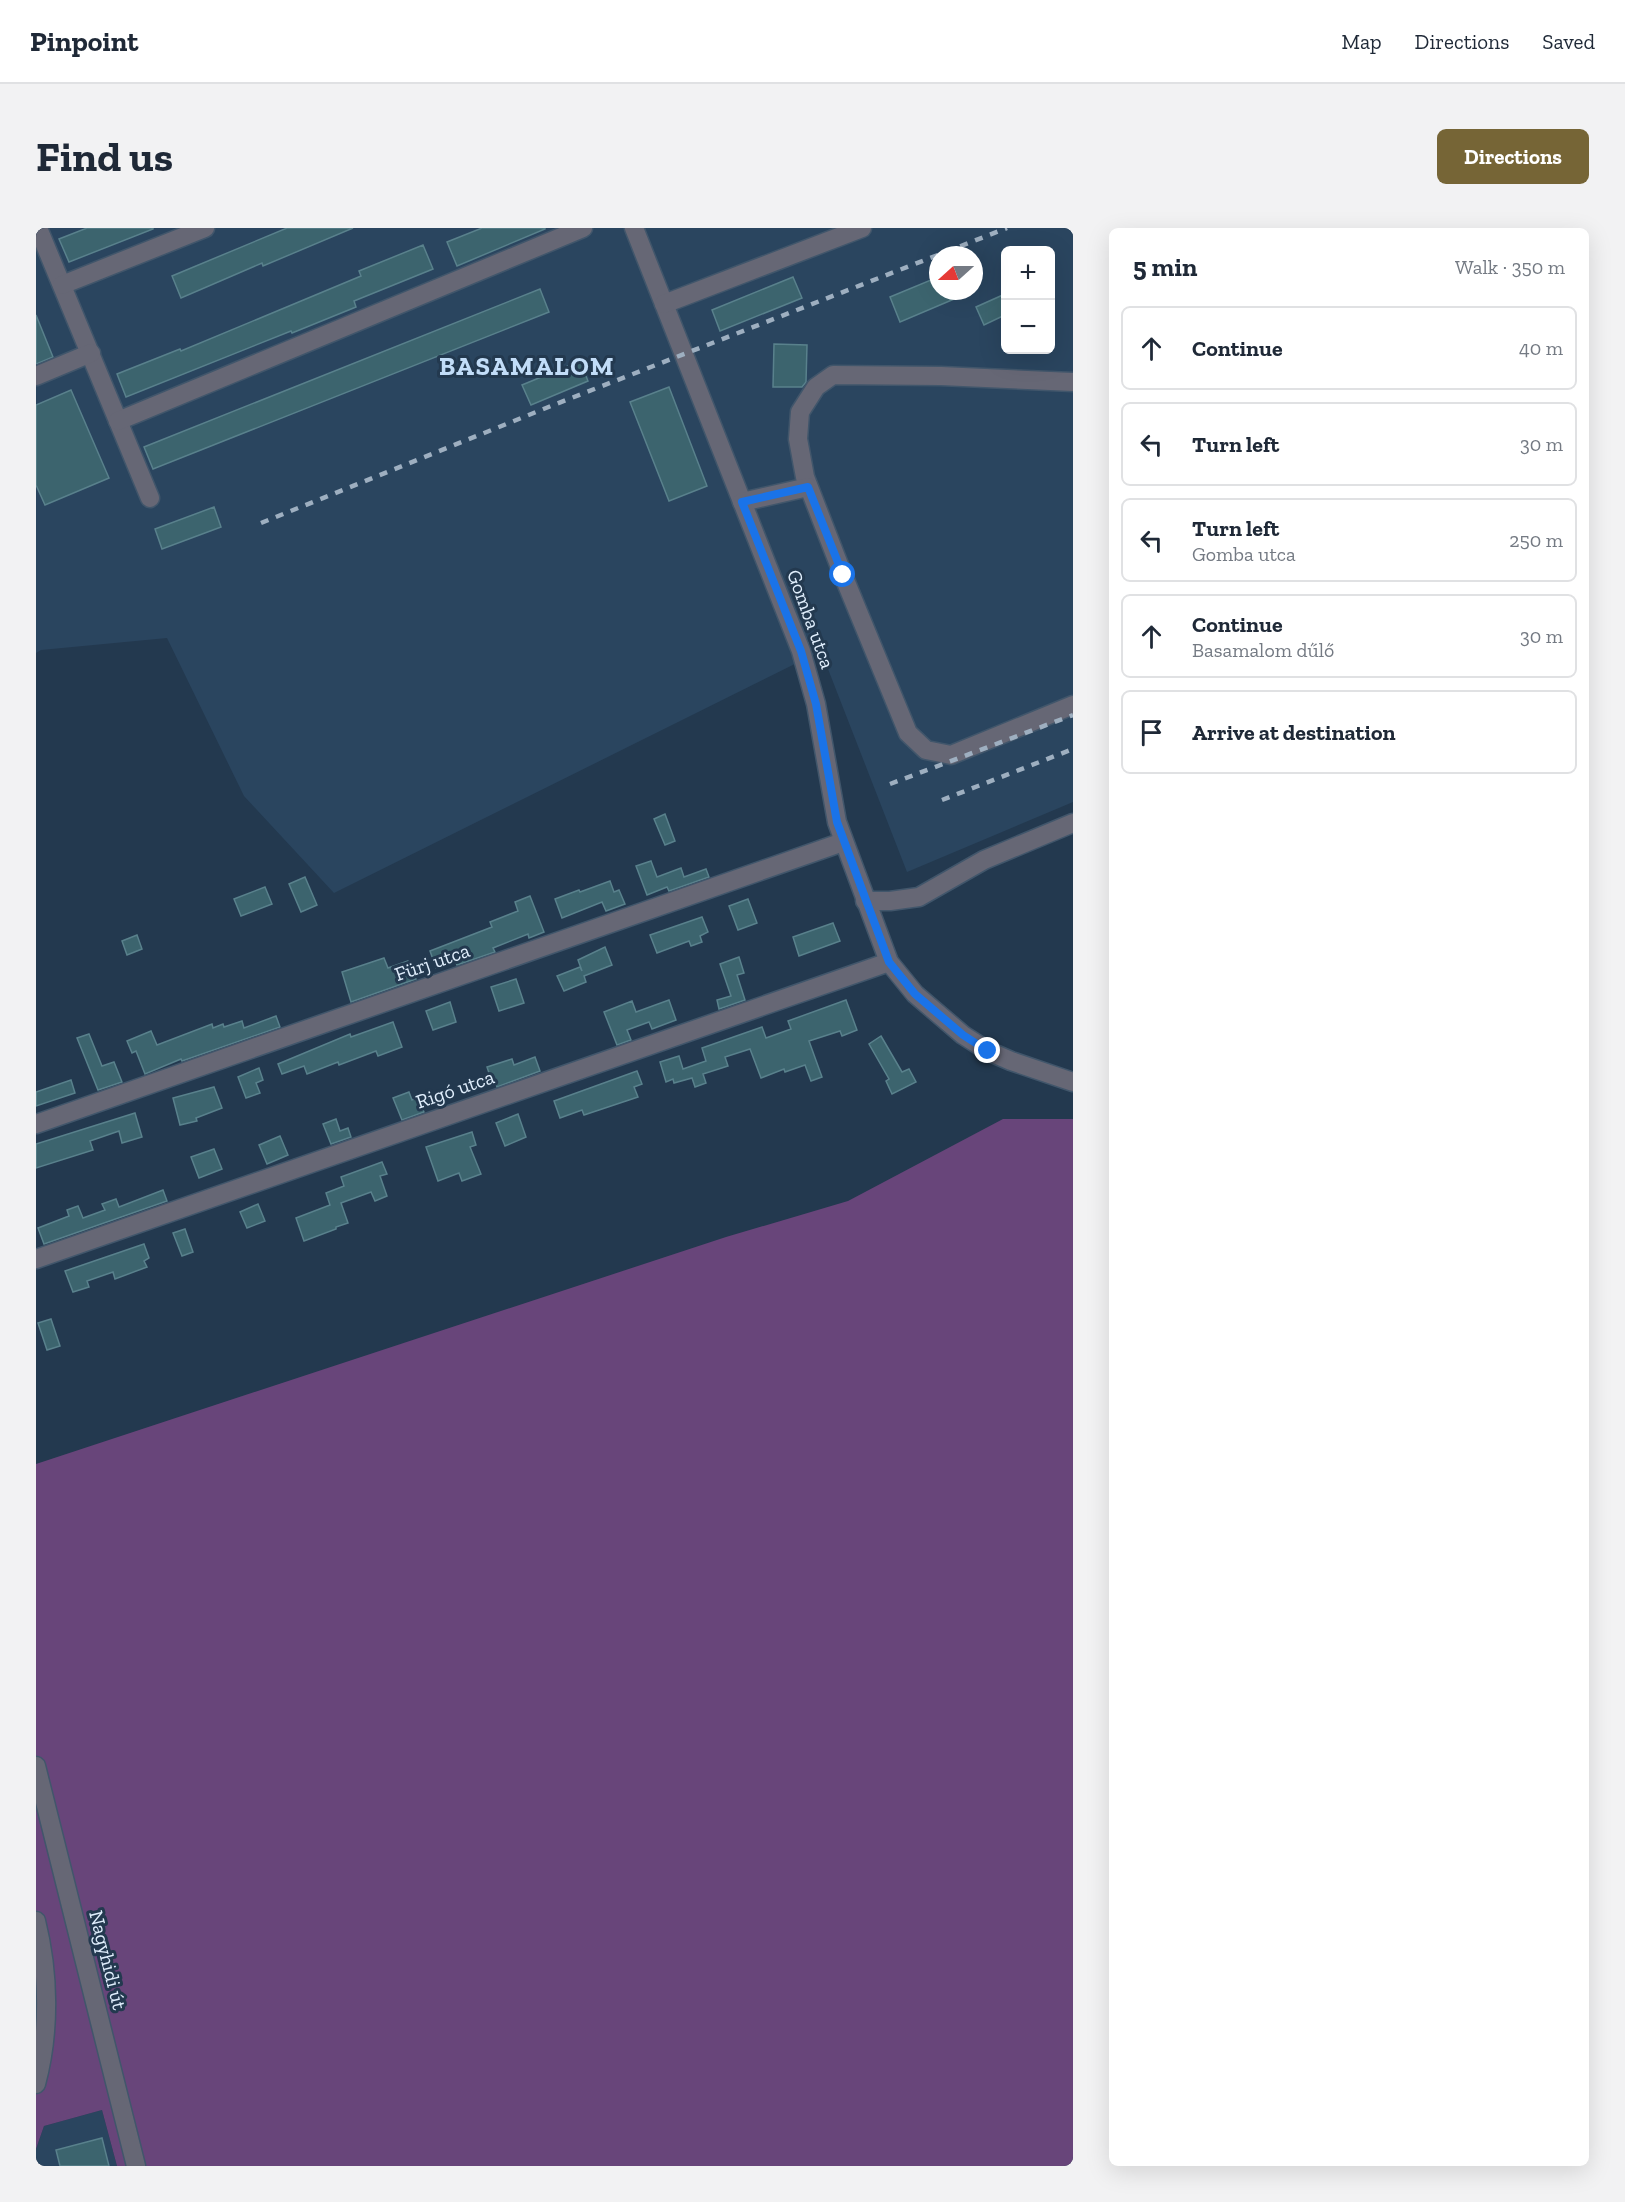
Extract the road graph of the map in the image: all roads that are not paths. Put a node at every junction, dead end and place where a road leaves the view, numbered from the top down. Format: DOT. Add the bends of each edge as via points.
graph roads {
  1 [pos="38,228"];
  2 [pos="205,228"];
  3 [pos="583,228"];
  4 [pos="634,228"];
  5 [pos="862,228"];
  6 [pos="62,285"];
  7 [pos="664,304"];
  8 [pos="91,353"];
  9 [pos="36,376"];
  10 [pos="1073,382"];
  11 [pos="118,421"];
  12 [pos="808,487"];
  13 [pos="150,498"];
  14 [pos="742,502"];
  15 [pos="1073,705"];
  16 [pos="1073,823"];
  17 [pos="843,842"];
  18 [pos="865,901"];
  19 [pos="889,962"];
  20 [pos="1073,1082"];
  21 [pos="36,1124"];
  22 [pos="36,1259"];
  23 [pos="36,1766"];
  24 [pos="36,1921"];
  25 [pos="36,2084"];
  26 [pos="136,2166"];
  1 -- 6 [label="street"];
  2 -- 6 [label="street"];
  3 -- 11 [label="street"];
  4 -- 7 [label="street, Gomba utca"];
  5 -- 7 [label="street"];
  6 -- 8 [label="street"];
  7 -- 14 [label="street, Gomba utca"];
  8 -- 9 [label="street"];
  8 -- 11 [label="street"];
  10 -- 12 [label="street" via="833,375 816,387 800,412 798,439"];
  11 -- 13 [label="street"];
  12 -- 14 [label="street"];
  12 -- 15 [label="street" via="908,733 926,750 951,754"];
  14 -- 17 [label="street, Gomba utca" via="808,674"];
  16 -- 18 [label="street" via="984,860 919,897"];
  17 -- 18 [label="street, Gomba utca"];
  17 -- 21 [label="street, Fürj utca"];
  18 -- 19 [label="street, Gomba utca"];
  19 -- 20 [label="street, Gomba utca" via="915,994 963,1035 988,1051"];
  19 -- 22 [label="street, Rigó utca"];
  23 -- 26 [label="street, Nagyhidi út"];
  24 -- 25 [label="street" via="46,2005 43,2053"];
}
